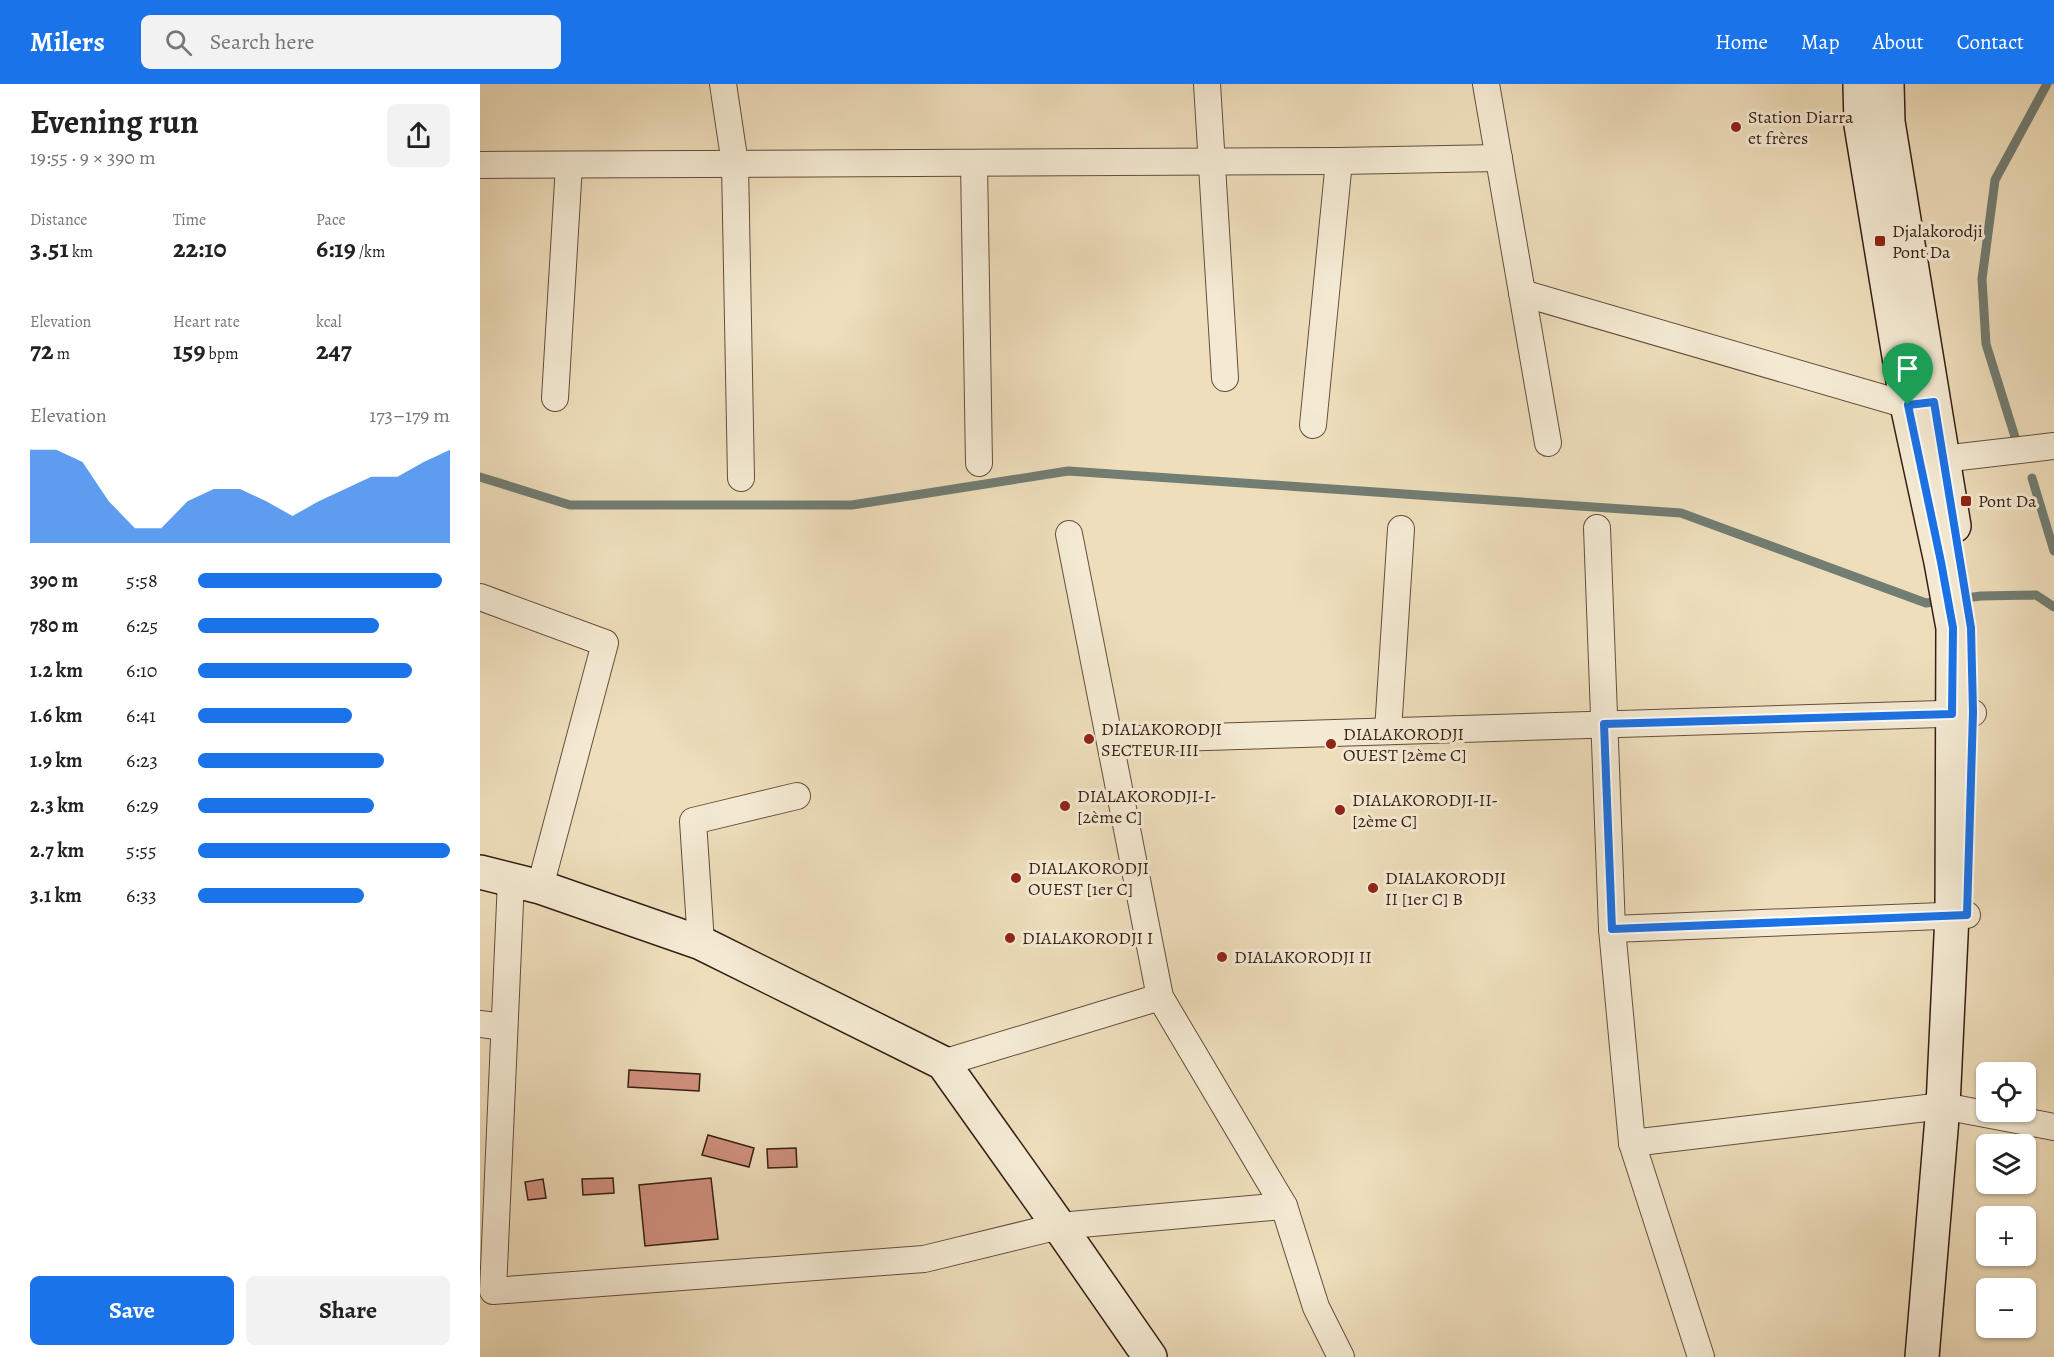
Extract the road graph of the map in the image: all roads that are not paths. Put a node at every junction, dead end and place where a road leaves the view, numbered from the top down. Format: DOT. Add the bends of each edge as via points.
graph roads {
  1 [pos="723,84"];
  2 [pos="1207,84"];
  3 [pos="1486,84"];
  4 [pos="1860,84"];
  5 [pos="1887,84"];
  6 [pos="1499,158"];
  7 [pos="1339,161"];
  8 [pos="1212,162"];
  9 [pos="974,163"];
  10 [pos="735,164"];
  11 [pos="480,165"];
  12 [pos="569,165"];
  13 [pos="1522,293"];
  14 [pos="1225,378"];
  15 [pos="555,398"];
  16 [pos="1921,404"];
  17 [pos="1313,425"];
  18 [pos="1548,443"];
  19 [pos="2054,446"];
  20 [pos="1931,460"];
  21 [pos="980,463"];
  22 [pos="741,478"];
  23 [pos="1597,528"];
  24 [pos="1401,529"];
  25 [pos="1069,534"];
  26 [pos="480,597"];
  27 [pos="1963,713"];
  28 [pos="1604,724"];
  29 [pos="1388,731"];
  30 [pos="1110,740"];
  31 [pos="797,796"];
  32 [pos="480,872"];
  33 [pos="526,884"];
  34 [pos="1959,915"];
  35 [pos="1612,929"];
  36 [pos="701,943"];
  37 [pos="1160,998"];
  38 [pos="492,1025"];
  39 [pos="943,1063"];
  40 [pos="1949,1107"];
  41 [pos="2054,1126"];
  42 [pos="1632,1143"];
  43 [pos="1284,1206"];
  44 [pos="1059,1226"];
  45 [pos="1149,1357"];
  46 [pos="1341,1357"];
  47 [pos="1701,1357"];
  48 [pos="1922,1357"];
  49 [pos="1939,1357"];
  1 -- 10 [label="street"];
  2 -- 8 [label="street"];
  3 -- 6 [label="street"];
  4 -- 16 [label="main road" via="1861,125"];
  5 -- 16 [label="main road" via="1888,122"];
  6 -- 7 [label="street"];
  6 -- 13 [label="street"];
  7 -- 8 [label="street"];
  7 -- 17 [label="street"];
  8 -- 9 [label="street"];
  8 -- 14 [label="street"];
  9 -- 10 [label="street"];
  9 -- 21 [label="street"];
  10 -- 12 [label="street"];
  10 -- 22 [label="street"];
  11 -- 12 [label="street"];
  12 -- 15 [label="street"];
  13 -- 16 [label="street"];
  13 -- 18 [label="street"];
  16 -- 20 [label="main road"];
  19 -- 20 [label="street"];
  20 -- 27 [label="main road" via="1962,628"];
  23 -- 28 [label="street"];
  24 -- 29 [label="street"];
  25 -- 30 [label="street"];
  26 -- 33 [label="street" via="605,643"];
  27 -- 28 [label="street"];
  27 -- 34 [label="main road"];
  28 -- 29 [label="street"];
  28 -- 35 [label="street"];
  29 -- 30 [label="street"];
  30 -- 37 [label="street"];
  31 -- 36 [label="street" via="693,821"];
  32 -- 33 [label="main road"];
  33 -- 36 [label="main road"];
  33 -- 38 [label="street"];
  34 -- 35 [label="street"];
  34 -- 40 [label="main road"];
  35 -- 42 [label="street"];
  36 -- 39 [label="main road"];
  37 -- 39 [label="street"];
  37 -- 43 [label="street"];
  38 -- 44 [label="street" via="493,1291 924,1259"];
  39 -- 44 [label="main road"];
  40 -- 41 [label="street"];
  40 -- 42 [label="street"];
  40 -- 48 [label="main road"];
  40 -- 49 [label="main road"];
  42 -- 47 [label="street"];
  43 -- 44 [label="street"];
  43 -- 46 [label="street" via="1316,1307"];
  44 -- 45 [label="main road"];
}
